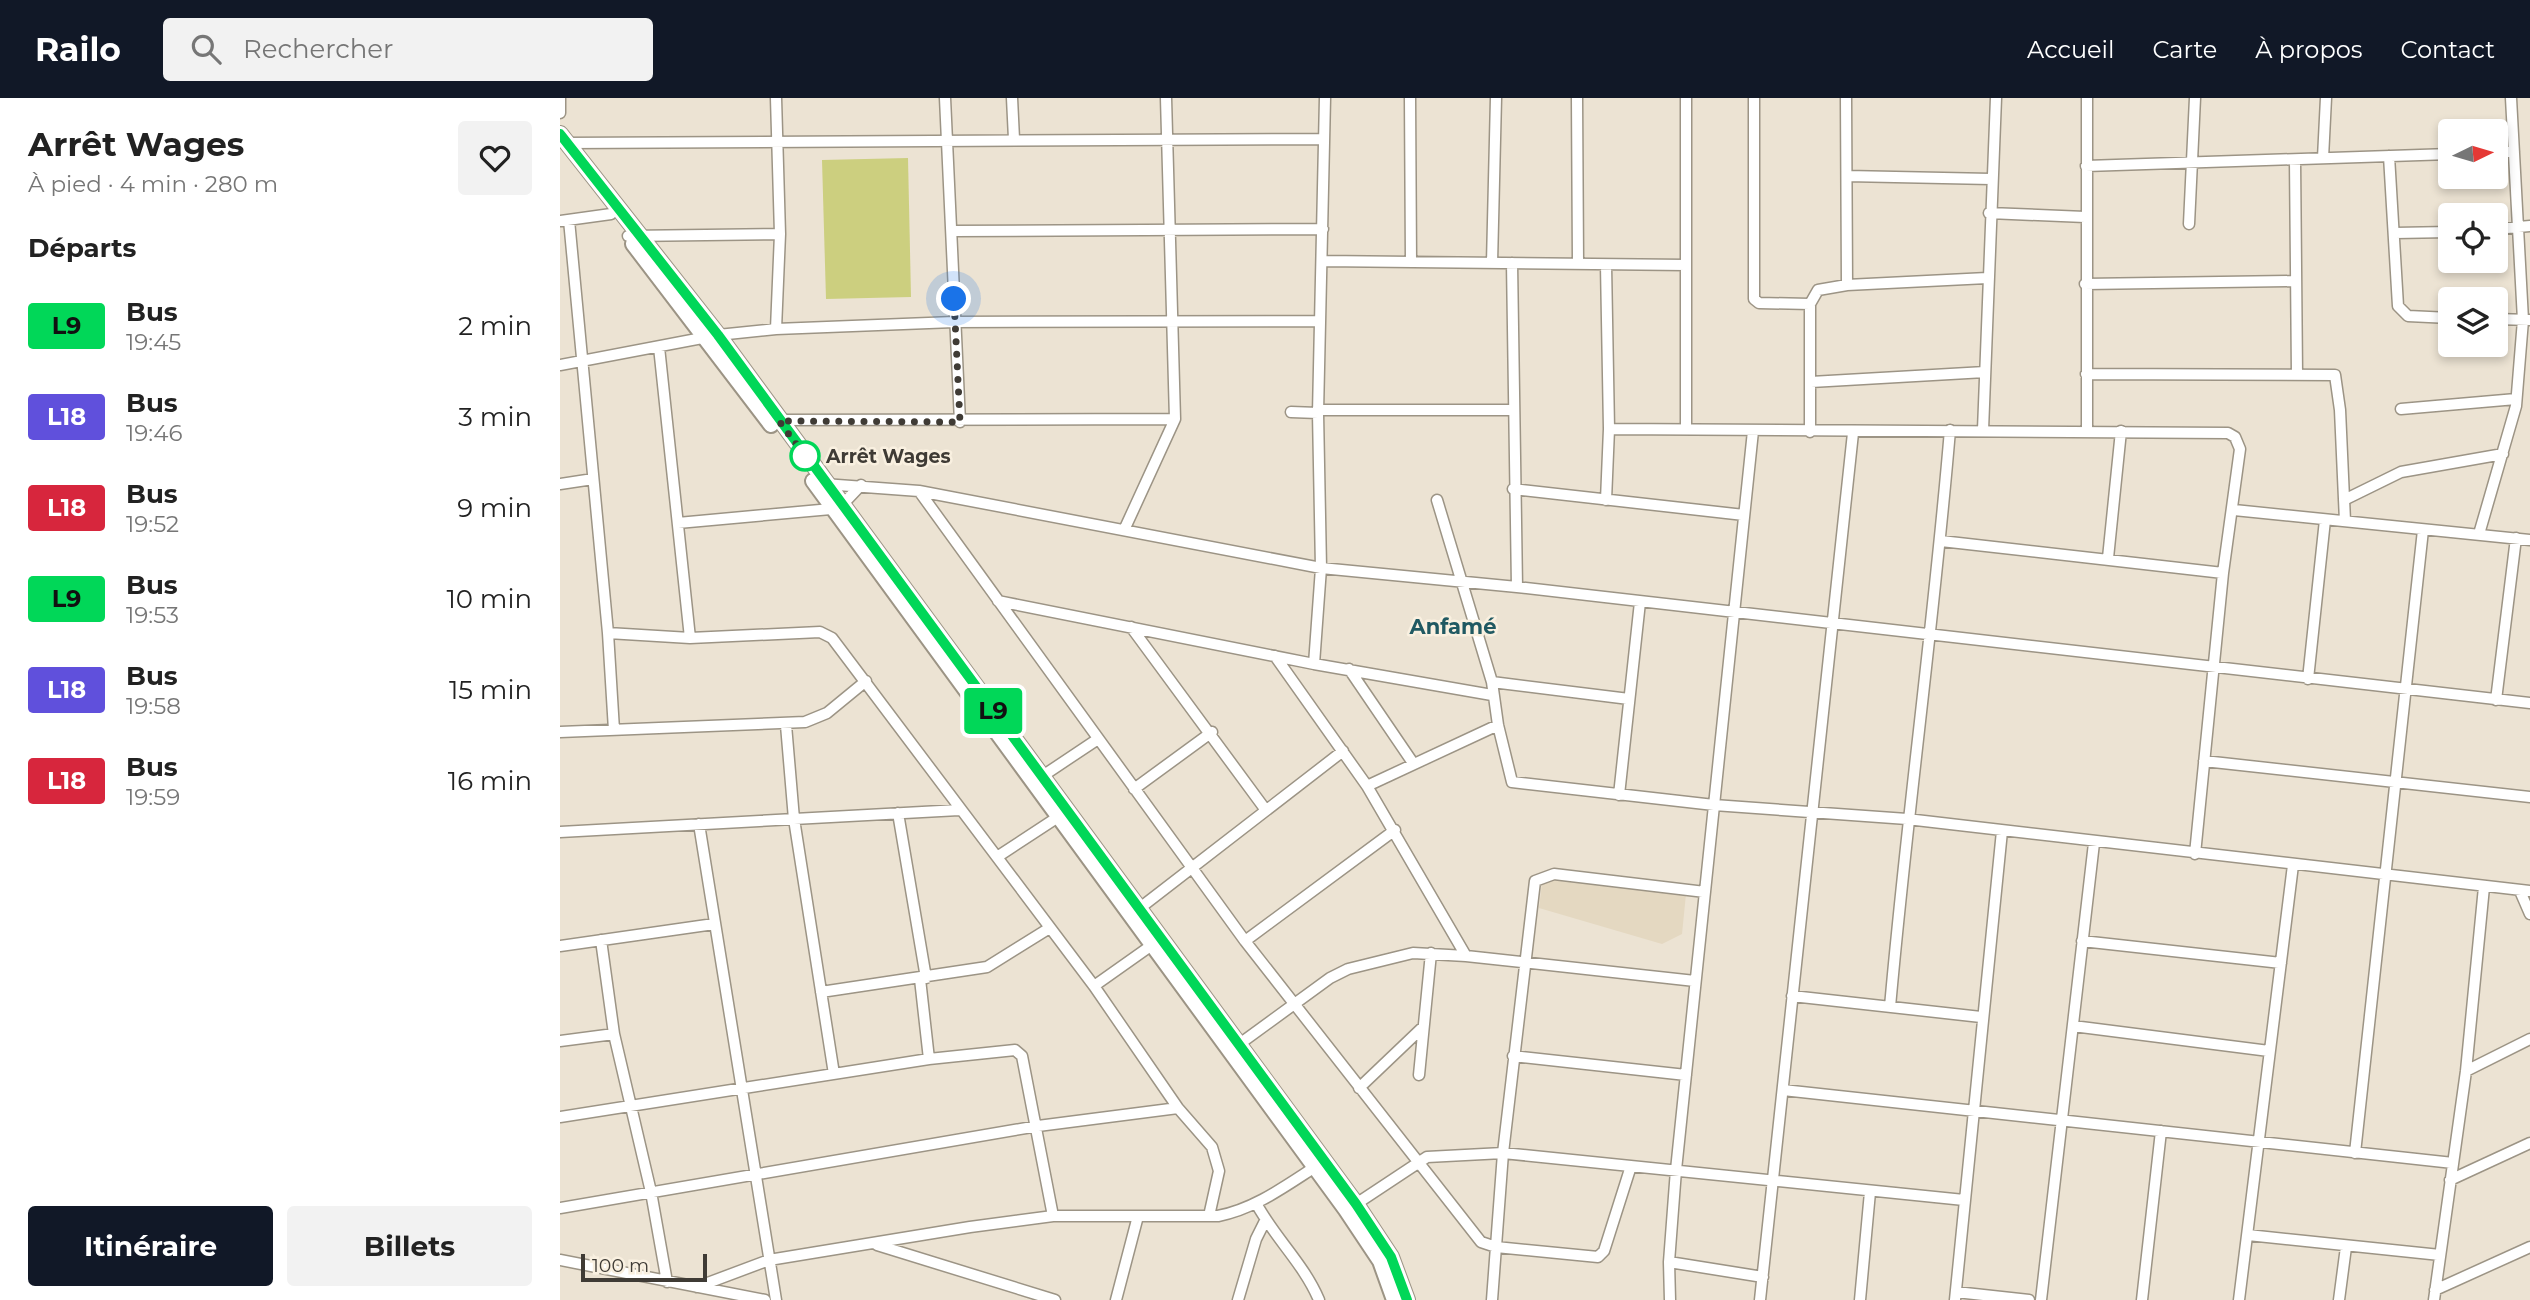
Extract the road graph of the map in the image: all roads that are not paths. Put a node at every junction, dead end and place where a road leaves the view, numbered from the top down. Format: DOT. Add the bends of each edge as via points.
graph roads {
  1 [pos="560,98"];
  2 [pos="776,98"];
  3 [pos="945,98"];
  4 [pos="1012,98"];
  5 [pos="1166,98"];
  6 [pos="1325,98"];
  7 [pos="1410,98"];
  8 [pos="1496,98"];
  9 [pos="1577,98"];
  10 [pos="1686,98"];
  11 [pos="1754,98"];
  12 [pos="1846,98"];
  13 [pos="1996,98"];
  14 [pos="2087,98"];
  15 [pos="2195,98"];
  16 [pos="2326,98"];
  17 [pos="2511,98"];
  18 [pos="560,113"];
  19 [pos="947,139"];
  20 [pos="1014,139"];
  21 [pos="1324,139"];
  22 [pos="1167,140"];
  23 [pos="778,141"];
  24 [pos="562,142"];
  25 [pos="2508,152"];
  26 [pos="2514,152"];
  27 [pos="2438,154"];
  28 [pos="2389,156"];
  29 [pos="2323,158"];
  30 [pos="2295,160"];
  31 [pos="2192,162"];
  32 [pos="2086,166"];
  33 [pos="1847,176"];
  34 [pos="1991,179"];
  35 [pos="1989,213"];
  36 [pos="611,214"];
  37 [pos="2085,217"];
  38 [pos="565,221"];
  39 [pos="2189,224"];
  40 [pos="2530,226"];
  41 [pos="2518,227"];
  42 [pos="2508,228"];
  43 [pos="1170,229"];
  44 [pos="1324,229"];
  45 [pos="953,230"];
  46 [pos="2438,232"];
  47 [pos="2395,233"];
  48 [pos="780,234"];
  49 [pos="633,236"];
  50 [pos="1323,261"];
  51 [pos="1411,262"];
  52 [pos="1492,263"];
  53 [pos="1512,263"];
  54 [pos="1578,263"];
  55 [pos="1606,265"];
  56 [pos="1686,265"];
  57 [pos="1987,278"];
  58 [pos="2296,281"];
  59 [pos="2085,284"];
  60 [pos="1847,285"];
  61 [pos="1811,304"];
  62 [pos="2438,317"];
  63 [pos="2508,319"];
  64 [pos="1172,320"];
  65 [pos="2527,320"];
  66 [pos="1320,321"];
  67 [pos="954,322"];
  68 [pos="776,329"];
  69 [pos="718,335"];
  70 [pos="702,338"];
  71 [pos="659,347"];
  72 [pos="580,362"];
  73 [pos="560,365"];
  74 [pos="1985,372"];
  75 [pos="2086,374"];
  76 [pos="2297,375"];
  77 [pos="1811,382"];
  78 [pos="2516,400"];
  79 [pos="2401,409"];
  80 [pos="1512,410"];
  81 [pos="1291,412"];
  82 [pos="1318,412"];
  83 [pos="1175,419"];
  84 [pos="773,420"];
  85 [pos="960,422"];
  86 [pos="1609,429"];
  87 [pos="1686,429"];
  88 [pos="1950,430"];
  89 [pos="1983,430"];
  90 [pos="2087,430"];
  91 [pos="2120,430"];
  92 [pos="1753,431"];
  93 [pos="1810,432"];
  94 [pos="1853,433"];
  95 [pos="2503,454"];
  96 [pos="593,480"];
  97 [pos="820,483"];
  98 [pos="560,484"];
  99 [pos="861,485"];
  100 [pos="1513,489"];
  101 [pos="919,491"];
  102 [pos="1437,500"];
  103 [pos="1606,500"];
  104 [pos="2344,500"];
  105 [pos="837,506"];
  106 [pos="2234,510"];
  107 [pos="1744,515"];
  108 [pos="2325,520"];
  109 [pos="2344,521"];
  110 [pos="678,523"];
  111 [pos="1125,528"];
  112 [pos="2423,530"];
  113 [pos="2479,534"];
  114 [pos="2516,538"];
  115 [pos="2530,539"];
  116 [pos="1941,541"];
  117 [pos="2108,558"];
  118 [pos="1321,568"];
  119 [pos="2223,573"];
  120 [pos="1463,582"];
  121 [pos="1517,587"];
  122 [pos="998,601"];
  123 [pos="1640,602"];
  124 [pos="1734,611"];
  125 [pos="1831,622"];
  126 [pos="1131,626"];
  127 [pos="1928,633"];
  128 [pos="608,634"];
  129 [pos="690,638"];
  130 [pos="1275,656"];
  131 [pos="1314,664"];
  132 [pos="2214,669"];
  133 [pos="1349,670"];
  134 [pos="2308,679"];
  135 [pos="866,681"];
  136 [pos="1492,682"];
  137 [pos="2404,691"];
  138 [pos="1492,695"];
  139 [pos="1629,699"];
  140 [pos="2496,700"];
  141 [pos="2530,703"];
  142 [pos="786,725"];
  143 [pos="1497,725"];
  144 [pos="614,730"];
  145 [pos="560,732"];
  146 [pos="1212,732"];
  147 [pos="1098,739"];
  148 [pos="1342,751"];
  149 [pos="2204,761"];
  150 [pos="1413,763"];
  151 [pos="1041,777"];
  152 [pos="2396,780"];
  153 [pos="1367,786"];
  154 [pos="1134,789"];
  155 [pos="1619,795"];
  156 [pos="2530,797"];
  157 [pos="1714,805"];
  158 [pos="1265,808"];
  159 [pos="959,810"];
  160 [pos="1813,812"];
  161 [pos="898,813"];
  162 [pos="1058,817"];
  163 [pos="794,819"];
  164 [pos="1907,819"];
  165 [pos="699,824"];
  166 [pos="1395,830"];
  167 [pos="2002,831"];
  168 [pos="560,832"];
  169 [pos="2094,843"];
  170 [pos="2195,854"];
  171 [pos="998,857"];
  172 [pos="2292,865"];
  173 [pos="1191,868"];
  174 [pos="2384,876"];
  175 [pos="2484,887"];
  176 [pos="2525,891"];
  177 [pos="1705,892"];
  178 [pos="1135,912"];
  179 [pos="2530,914"];
  180 [pos="714,924"];
  181 [pos="1048,929"];
  182 [pos="601,940"];
  183 [pos="1245,941"];
  184 [pos="2082,941"];
  185 [pos="1152,945"];
  186 [pos="560,946"];
  187 [pos="1431,953"];
  188 [pos="1466,956"];
  189 [pos="1524,963"];
  190 [pos="2281,963"];
  191 [pos="923,979"];
  192 [pos="1695,981"];
  193 [pos="1094,986"];
  194 [pos="821,992"];
  195 [pos="1792,996"];
  196 [pos="1294,1006"];
  197 [pos="1890,1007"];
  198 [pos="1981,1017"];
  199 [pos="2073,1026"];
  200 [pos="1423,1027"];
  201 [pos="614,1034"];
  202 [pos="2530,1039"];
  203 [pos="560,1041"];
  204 [pos="1235,1047"];
  205 [pos="2269,1051"];
  206 [pos="1513,1056"];
  207 [pos="929,1059"];
  208 [pos="2466,1071"];
  209 [pos="834,1074"];
  210 [pos="1419,1075"];
  211 [pos="1686,1075"];
  212 [pos="741,1088"];
  213 [pos="1359,1088"];
  214 [pos="1783,1090"];
  215 [pos="630,1106"];
  216 [pos="1178,1108"];
  217 [pos="1974,1112"];
  218 [pos="560,1117"];
  219 [pos="2063,1119"];
  220 [pos="1038,1125"];
  221 [pos="2161,1131"];
  222 [pos="2258,1142"];
  223 [pos="2530,1143"];
  224 [pos="1503,1153"];
  225 [pos="2355,1153"];
  226 [pos="1417,1163"];
  227 [pos="2453,1163"];
  228 [pos="1631,1166"];
  229 [pos="1315,1167"];
  230 [pos="1676,1170"];
  231 [pos="755,1175"];
  232 [pos="2450,1180"];
  233 [pos="1774,1182"];
  234 [pos="651,1192"];
  235 [pos="1870,1192"];
  236 [pos="1964,1200"];
  237 [pos="1256,1203"];
  238 [pos="1351,1207"];
  239 [pos="560,1208"];
  240 [pos="1053,1216"];
  241 [pos="1138,1216"];
  242 [pos="1209,1216"];
  243 [pos="1265,1220"];
  244 [pos="2248,1235"];
  245 [pos="876,1244"];
  246 [pos="1496,1247"];
  247 [pos="2346,1247"];
  248 [pos="2530,1247"];
  249 [pos="2440,1255"];
  250 [pos="560,1260"];
  251 [pos="769,1260"];
  252 [pos="1669,1262"];
  253 [pos="1763,1277"];
  254 [pos="667,1282"];
  255 [pos="697,1287"];
  256 [pos="2434,1295"];
  257 [pos="1955,1296"];
  258 [pos="765,1300"];
  259 [pos="776,1300"];
  260 [pos="1055,1300"];
  261 [pos="1116,1300"];
  262 [pos="1238,1300"];
  263 [pos="1319,1300"];
  264 [pos="1394,1300"];
  265 [pos="1407,1300"];
  266 [pos="1492,1300"];
  267 [pos="1670,1300"];
  268 [pos="1760,1300"];
  269 [pos="1860,1300"];
  270 [pos="2029,1300"];
  271 [pos="2041,1300"];
  272 [pos="2142,1300"];
  273 [pos="2239,1300"];
  274 [pos="2339,1300"];
  1 -- 18 [label="street"];
  2 -- 23 [label="street"];
  3 -- 19 [label="street"];
  4 -- 20 [label="street"];
  5 -- 22 [label="street"];
  6 -- 21 [label="street"];
  7 -- 51 [label="street"];
  8 -- 52 [label="street"];
  9 -- 54 [label="street"];
  10 -- 56 [label="street"];
  11 -- 61 [label="street" via="1754,299 1759,303"];
  12 -- 33 [label="street"];
  13 -- 34 [label="street"];
  14 -- 32 [label="street"];
  15 -- 31 [label="street"];
  16 -- 29 [label="street"];
  17 -- 26 [label="street"];
  19 -- 20 [label="street"];
  19 -- 23 [label="street"];
  19 -- 45 [label="street"];
  20 -- 22 [label="street"];
  21 -- 22 [label="street"];
  21 -- 44 [label="street"];
  22 -- 43 [label="street"];
  23 -- 24 [label="street"];
  23 -- 48 [label="street"];
  24 -- 36 [label="main road"];
  24 -- 49 [label="main road"];
  25 -- 26 [label="street"];
  26 -- 41 [label="street"];
  27 -- 28 [label="street"];
  28 -- 29 [label="street"];
  28 -- 47 [label="street"];
  29 -- 30 [label="street"];
  30 -- 31 [label="street"];
  30 -- 58 [label="street"];
  31 -- 32 [label="street"];
  31 -- 39 [label="street"];
  32 -- 37 [label="street"];
  33 -- 34 [label="street"];
  33 -- 60 [label="street"];
  34 -- 35 [label="street"];
  35 -- 37 [label="street"];
  35 -- 57 [label="street"];
  36 -- 38 [label="street"];
  36 -- 49 [label="main road"];
  37 -- 59 [label="street"];
  38 -- 72 [label="street"];
  40 -- 41 [label="street"];
  41 -- 42 [label="street"];
  41 -- 65 [label="street"];
  43 -- 44 [label="street"];
  43 -- 45 [label="street"];
  43 -- 64 [label="street"];
  44 -- 50 [label="street"];
  45 -- 67 [label="street"];
  46 -- 47 [label="street"];
  47 -- 62 [label="street" via="2400,310 2408,316"];
  48 -- 49 [label="street"];
  48 -- 68 [label="street"];
  49 -- 69 [label="main road"];
  49 -- 70 [label="main road"];
  50 -- 51 [label="street"];
  50 -- 66 [label="street"];
  51 -- 52 [label="street"];
  52 -- 53 [label="street"];
  53 -- 54 [label="street"];
  53 -- 80 [label="street"];
  54 -- 55 [label="street"];
  55 -- 56 [label="street"];
  55 -- 86 [label="street"];
  56 -- 87 [label="street"];
  57 -- 60 [label="street"];
  57 -- 74 [label="street"];
  58 -- 59 [label="street"];
  58 -- 76 [label="street"];
  59 -- 75 [label="street"];
  60 -- 61 [label="street" via="1818,290"];
  61 -- 77 [label="street"];
  63 -- 65 [label="street"];
  64 -- 66 [label="street"];
  64 -- 67 [label="street"];
  64 -- 83 [label="street"];
  65 -- 78 [label="street"];
  66 -- 82 [label="street"];
  67 -- 68 [label="street"];
  67 -- 85 [label="street"];
  68 -- 69 [label="street"];
  69 -- 70 [label="street"];
  69 -- 84 [label="main road"];
  70 -- 71 [label="street"];
  70 -- 84 [label="main road"];
  71 -- 72 [label="street"];
  71 -- 110 [label="street"];
  72 -- 73 [label="street"];
  72 -- 96 [label="street"];
  74 -- 77 [label="street"];
  74 -- 89 [label="street"];
  75 -- 76 [label="street"];
  75 -- 90 [label="street"];
  76 -- 104 [label="street" via="2336,376"];
  77 -- 93 [label="street"];
  78 -- 79 [label="street"];
  78 -- 95 [label="street"];
  80 -- 82 [label="street"];
  80 -- 100 [label="street"];
  81 -- 82 [label="street"];
  82 -- 118 [label="street"];
  83 -- 85 [label="street"];
  83 -- 111 [label="street"];
  84 -- 85 [label="street"];
  84 -- 97 [label="main road"];
  86 -- 87 [label="street"];
  86 -- 103 [label="street"];
  87 -- 92 [label="street"];
  88 -- 89 [label="street"];
  88 -- 94 [label="street"];
  88 -- 116 [label="street"];
  89 -- 90 [label="street"];
  90 -- 91 [label="street"];
  91 -- 106 [label="street" via="2235,436 2240,449"];
  91 -- 117 [label="street"];
  92 -- 93 [label="street"];
  92 -- 107 [label="street"];
  93 -- 94 [label="street"];
  94 -- 125 [label="street"];
  95 -- 104 [label="street" via="2407,471"];
  95 -- 113 [label="street"];
  96 -- 98 [label="street"];
  96 -- 128 [label="street"];
  97 -- 99 [label="street"];
  97 -- 105 [label="main road"];
  99 -- 101 [label="street"];
  99 -- 105 [label="street"];
  100 -- 103 [label="street"];
  100 -- 121 [label="street"];
  101 -- 111 [label="street"];
  101 -- 122 [label="street"];
  102 -- 120 [label="street"];
  103 -- 107 [label="street"];
  104 -- 109 [label="street"];
  105 -- 110 [label="street"];
  105 -- 151 [label="main road"];
  105 -- 162 [label="main road"];
  106 -- 108 [label="street"];
  106 -- 119 [label="street"];
  107 -- 124 [label="street"];
  108 -- 109 [label="street"];
  108 -- 134 [label="street"];
  109 -- 112 [label="street"];
  110 -- 129 [label="street"];
  111 -- 118 [label="street"];
  112 -- 113 [label="street"];
  112 -- 137 [label="street"];
  113 -- 114 [label="street"];
  114 -- 115 [label="street"];
  114 -- 140 [label="street"];
  116 -- 117 [label="street"];
  116 -- 127 [label="street"];
  117 -- 119 [label="street"];
  118 -- 120 [label="street"];
  118 -- 131 [label="street"];
  119 -- 132 [label="street"];
  120 -- 121 [label="street"];
  120 -- 136 [label="street"];
  121 -- 123 [label="street"];
  122 -- 126 [label="street"];
  122 -- 147 [label="street"];
  123 -- 124 [label="street"];
  123 -- 139 [label="street"];
  124 -- 125 [label="street"];
  124 -- 157 [label="street"];
  125 -- 127 [label="street"];
  125 -- 160 [label="street"];
  126 -- 130 [label="street"];
  126 -- 146 [label="street"];
  127 -- 132 [label="street"];
  127 -- 164 [label="street"];
  128 -- 129 [label="street"];
  128 -- 144 [label="street"];
  129 -- 135 [label="street" via="820,632 832,638"];
  130 -- 131 [label="street"];
  130 -- 148 [label="street"];
  131 -- 133 [label="street"];
  132 -- 134 [label="street"];
  132 -- 149 [label="street"];
  133 -- 138 [label="street"];
  133 -- 150 [label="street"];
  134 -- 137 [label="street"];
  135 -- 142 [label="street" via="815,720"];
  135 -- 159 [label="street"];
  136 -- 138 [label="street"];
  136 -- 139 [label="street"];
  137 -- 140 [label="street"];
  137 -- 152 [label="street"];
  138 -- 143 [label="street"];
  139 -- 155 [label="street"];
  140 -- 141 [label="street"];
  142 -- 144 [label="street"];
  142 -- 163 [label="street"];
  143 -- 150 [label="street"];
  143 -- 155 [label="street" via="1512,782"];
  144 -- 145 [label="street"];
  146 -- 154 [label="street"];
  146 -- 158 [label="street"];
  147 -- 151 [label="street"];
  147 -- 154 [label="street"];
  148 -- 153 [label="street"];
  148 -- 158 [label="street"];
  149 -- 152 [label="street"];
  149 -- 170 [label="street"];
  150 -- 153 [label="street"];
  151 -- 178 [label="main road"];
  152 -- 156 [label="street"];
  152 -- 174 [label="street"];
  153 -- 166 [label="street"];
  154 -- 173 [label="street"];
  155 -- 157 [label="street"];
  157 -- 160 [label="street"];
  157 -- 177 [label="street"];
  158 -- 173 [label="street"];
  159 -- 161 [label="street"];
  159 -- 171 [label="street"];
  160 -- 164 [label="street"];
  160 -- 195 [label="street"];
  161 -- 163 [label="street"];
  161 -- 191 [label="street"];
  162 -- 171 [label="street"];
  162 -- 178 [label="main road"];
  163 -- 165 [label="street"];
  163 -- 194 [label="street"];
  164 -- 167 [label="street"];
  164 -- 197 [label="street"];
  165 -- 168 [label="street"];
  165 -- 180 [label="street"];
  166 -- 183 [label="street"];
  166 -- 188 [label="street"];
  167 -- 169 [label="street"];
  167 -- 198 [label="street"];
  169 -- 170 [label="street"];
  169 -- 184 [label="street"];
  170 -- 172 [label="street"];
  171 -- 181 [label="street"];
  172 -- 174 [label="street"];
  172 -- 190 [label="street"];
  173 -- 178 [label="street"];
  173 -- 183 [label="street"];
  174 -- 175 [label="street"];
  174 -- 225 [label="street"];
  175 -- 176 [label="street"];
  175 -- 208 [label="street"];
  176 -- 179 [label="street"];
  177 -- 189 [label="street" via="1548,874 1535,881"];
  177 -- 192 [label="street"];
  178 -- 185 [label="main road"];
  178 -- 204 [label="main road"];
  180 -- 182 [label="street"];
  180 -- 212 [label="street"];
  181 -- 191 [label="street" via="993,965"];
  181 -- 193 [label="street"];
  182 -- 186 [label="street"];
  182 -- 201 [label="street"];
  183 -- 196 [label="street"];
  184 -- 190 [label="street"];
  184 -- 199 [label="street"];
  185 -- 193 [label="street"];
  185 -- 204 [label="main road"];
  187 -- 188 [label="street"];
  187 -- 196 [label="street" via="1348,969"];
  187 -- 200 [label="street"];
  188 -- 189 [label="street"];
  189 -- 192 [label="street"];
  189 -- 206 [label="street"];
  190 -- 205 [label="street"];
  191 -- 194 [label="street"];
  191 -- 207 [label="street"];
  192 -- 211 [label="street"];
  193 -- 216 [label="street"];
  194 -- 209 [label="street"];
  195 -- 197 [label="street"];
  195 -- 214 [label="street"];
  196 -- 204 [label="street"];
  196 -- 213 [label="street"];
  197 -- 198 [label="street"];
  198 -- 217 [label="street"];
  199 -- 205 [label="street"];
  199 -- 219 [label="street"];
  200 -- 210 [label="street"];
  200 -- 213 [label="street"];
  201 -- 203 [label="street"];
  201 -- 215 [label="street"];
  202 -- 208 [label="street"];
  204 -- 229 [label="main road"];
  204 -- 238 [label="main road"];
  205 -- 222 [label="street"];
  206 -- 211 [label="street"];
  206 -- 224 [label="street"];
  207 -- 209 [label="street"];
  207 -- 220 [label="street" via="1020,1052"];
  208 -- 227 [label="street"];
  209 -- 212 [label="street"];
  211 -- 230 [label="street"];
  212 -- 215 [label="street"];
  212 -- 231 [label="street"];
  213 -- 226 [label="street"];
  214 -- 217 [label="street"];
  214 -- 233 [label="street"];
  215 -- 218 [label="street"];
  215 -- 234 [label="street"];
  216 -- 220 [label="street"];
  216 -- 242 [label="street" via="1217,1159 1219,1171"];
  217 -- 219 [label="street"];
  217 -- 236 [label="street"];
  219 -- 221 [label="street"];
  219 -- 271 [label="street"];
  220 -- 231 [label="street"];
  220 -- 240 [label="street"];
  221 -- 222 [label="street"];
  221 -- 272 [label="street"];
  222 -- 225 [label="street"];
  222 -- 244 [label="street"];
  223 -- 232 [label="street"];
  224 -- 226 [label="street" via="1437,1155"];
  224 -- 228 [label="street"];
  224 -- 246 [label="street"];
  225 -- 227 [label="street"];
  226 -- 238 [label="street"];
  226 -- 246 [label="street" via="1482,1242"];
  227 -- 232 [label="street"];
  228 -- 230 [label="street"];
  228 -- 246 [label="street" via="1604,1251 1598,1257"];
  229 -- 237 [label="street"];
  229 -- 238 [label="main road"];
  230 -- 233 [label="street"];
  230 -- 252 [label="street"];
  231 -- 234 [label="street"];
  231 -- 251 [label="street"];
  232 -- 249 [label="street"];
  233 -- 235 [label="street"];
  233 -- 253 [label="street"];
  234 -- 239 [label="street"];
  234 -- 254 [label="street"];
  235 -- 236 [label="street"];
  235 -- 269 [label="street"];
  236 -- 257 [label="street"];
  237 -- 242 [label="street" via="1236,1213"];
  237 -- 243 [label="street"];
  238 -- 264 [label="main road" via="1380,1261"];
  238 -- 265 [label="main road" via="1391,1257"];
  240 -- 241 [label="street"];
  240 -- 245 [label="street"];
  241 -- 242 [label="street"];
  241 -- 261 [label="street"];
  243 -- 262 [label="street"];
  243 -- 263 [label="street" via="1311,1279"];
  244 -- 247 [label="street"];
  244 -- 273 [label="street"];
  245 -- 251 [label="street"];
  245 -- 260 [label="street"];
  246 -- 266 [label="street"];
  247 -- 249 [label="street"];
  247 -- 274 [label="street"];
  248 -- 256 [label="street"];
  249 -- 256 [label="street"];
  250 -- 254 [label="street"];
  251 -- 255 [label="street"];
  251 -- 259 [label="street"];
  252 -- 253 [label="street"];
  252 -- 267 [label="street"];
  253 -- 268 [label="street"];
  254 -- 255 [label="street"];
  255 -- 258 [label="street"];
  257 -- 270 [label="street"];
}
